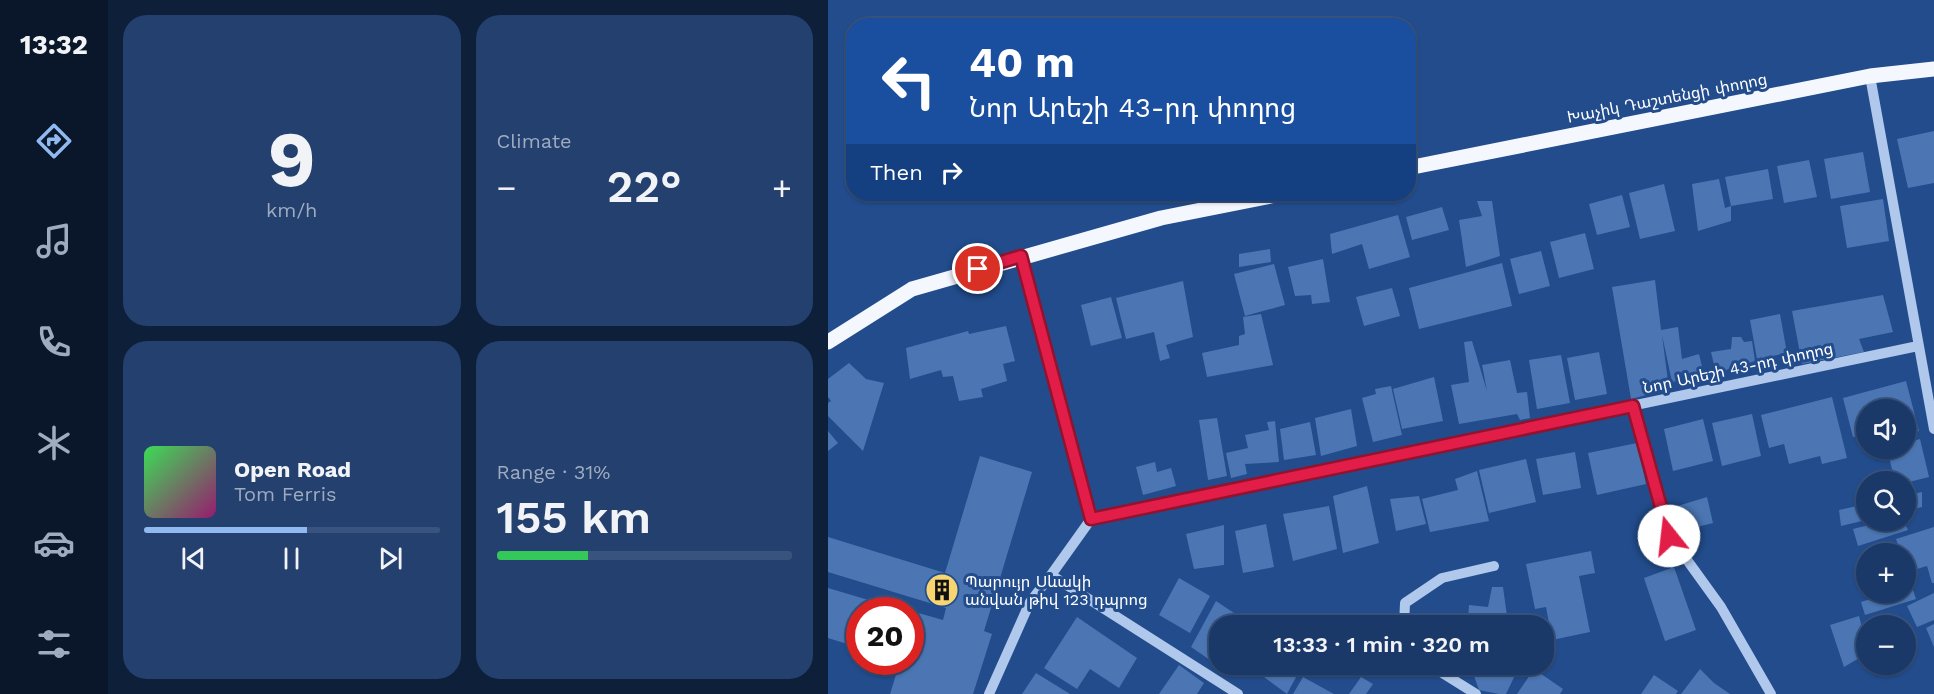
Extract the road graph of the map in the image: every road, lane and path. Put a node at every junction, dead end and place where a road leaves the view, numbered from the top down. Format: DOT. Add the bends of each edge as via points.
graph roads {
  1 [pos="1934,69"];
  2 [pos="1870,76"];
  3 [pos="1416,166"];
  4 [pos="1246,201"];
  5 [pos="1021,256"];
  6 [pos="858,324"];
  7 [pos="828,342"];
  8 [pos="1918,346"];
  9 [pos="828,351"];
  10 [pos="1633,406"];
  11 [pos="1934,429"];
  12 [pos="1091,519"];
  13 [pos="1494,566"];
  14 [pos="1051,575"];
  15 [pos="1404,615"];
  16 [pos="1446,675"];
  17 [pos="989,694"];
  18 [pos="1239,694"];
  19 [pos="1476,694"];
  20 [pos="1771,694"];
  1 -- 2 [label="main road, Խաչիկ Դաշտենցի փողոց"];
  2 -- 3 [label="main road, Խաչիկ Դաշտենցի փողոց"];
  2 -- 8 [label="street"];
  4 -- 5 [label="main road" via="1161,218"];
  5 -- 6 [label="main road" via="912,289"];
  5 -- 12 [label="street"];
  6 -- 7 [label="main road"];
  6 -- 9 [label="main road"];
  8 -- 10 [label="street, Նոր Արեշի 43-րդ փողոց"];
  8 -- 11 [label="street"];
  10 -- 12 [label="street, Նոր Արեշի 43-րդ փողոց"];
  10 -- 20 [label="street" via="1669,536 1721,606"];
  12 -- 14 [label="street"];
  13 -- 15 [label="street" via="1442,578 1405,603"];
  14 -- 17 [label="street" via="1030,603"];
  14 -- 18 [label="street"];
  16 -- 19 [label="street"];
}
